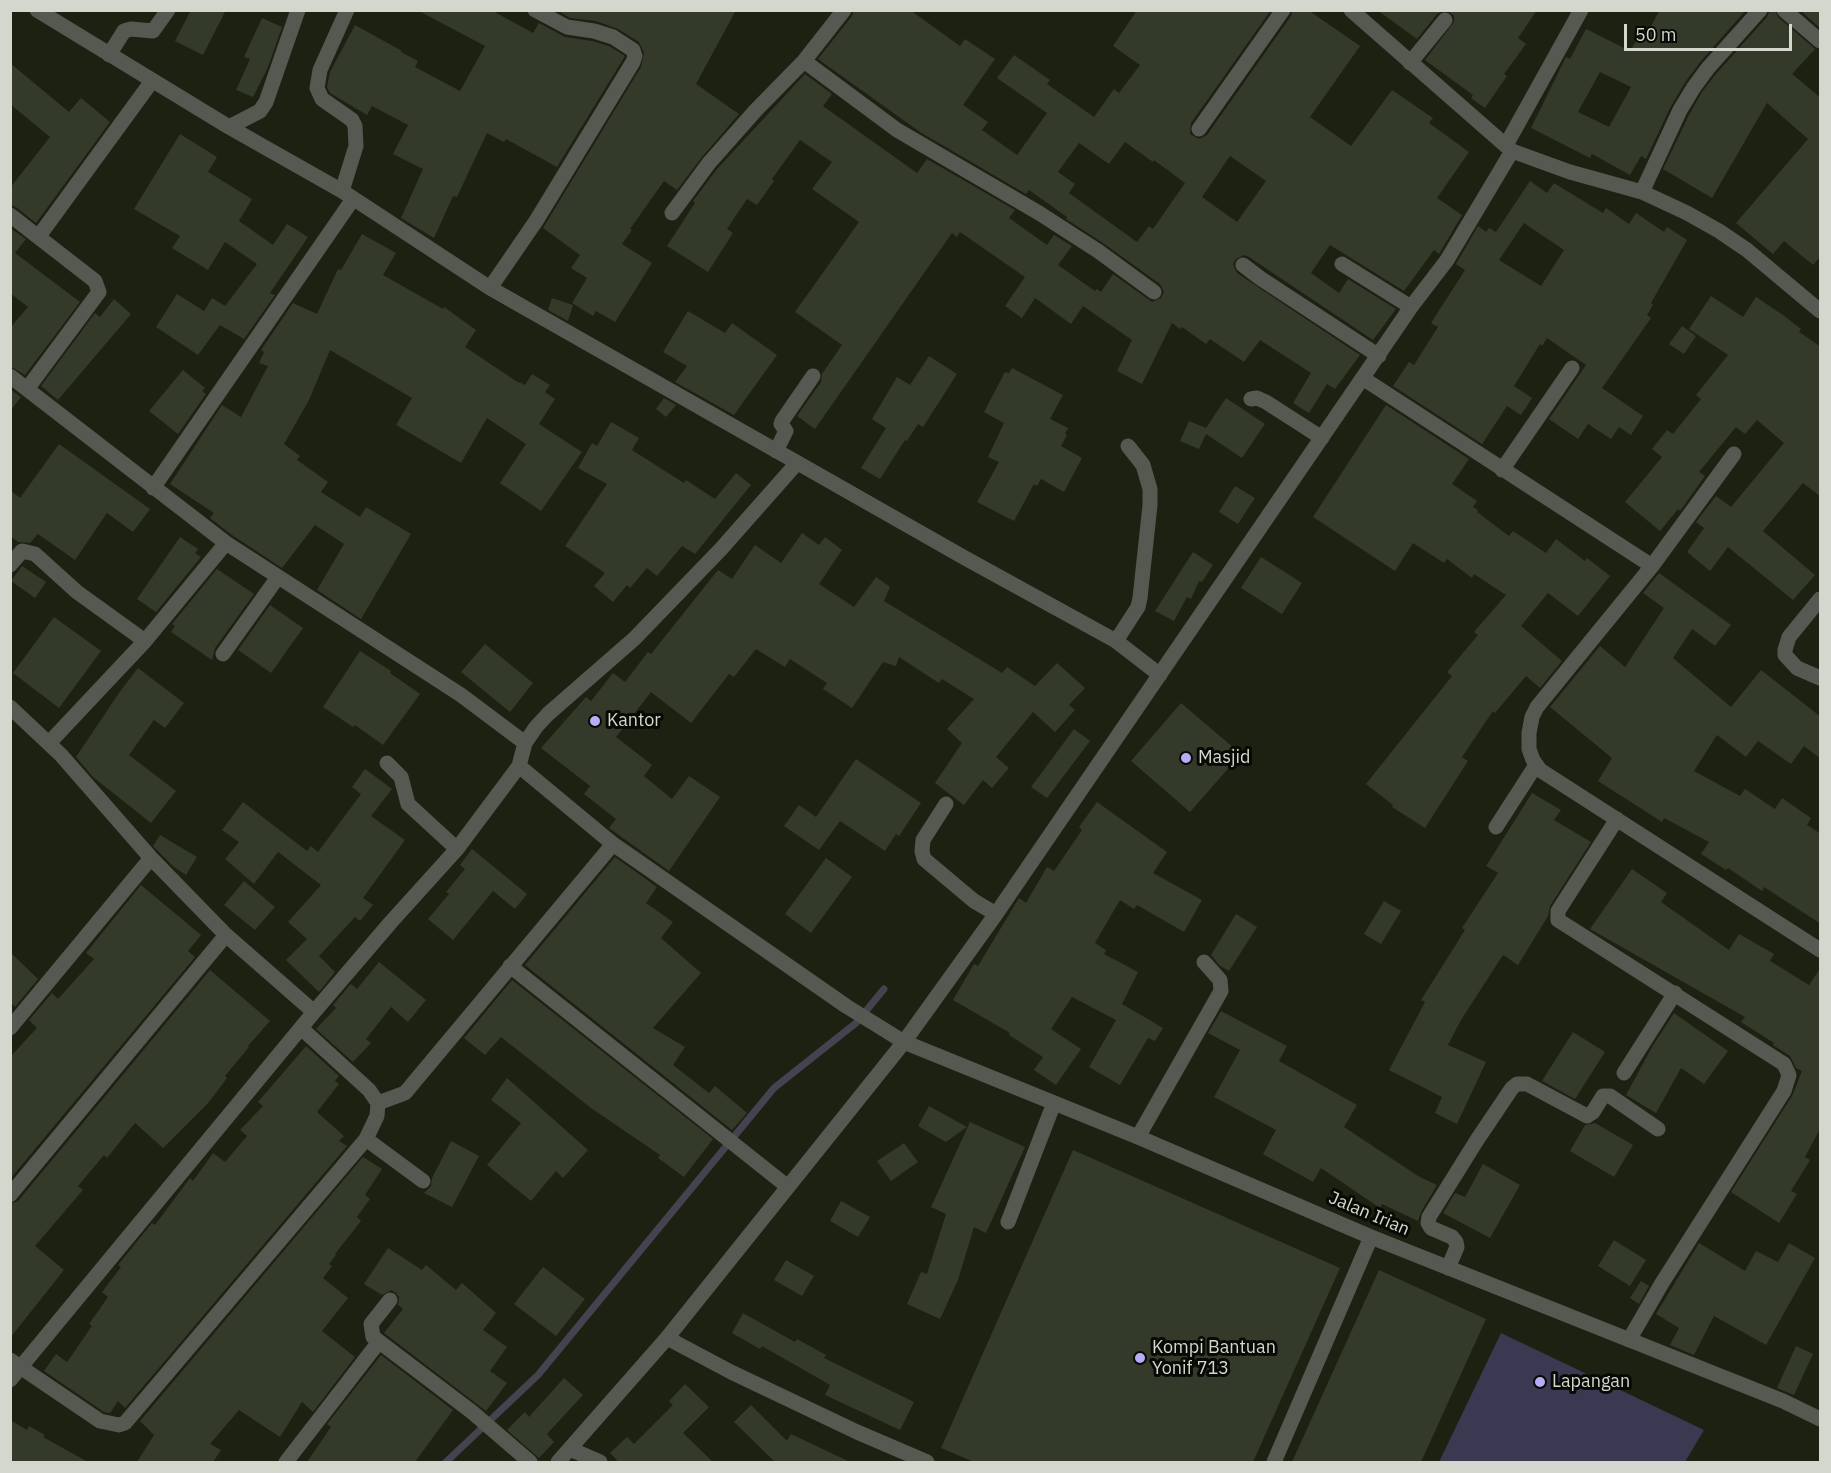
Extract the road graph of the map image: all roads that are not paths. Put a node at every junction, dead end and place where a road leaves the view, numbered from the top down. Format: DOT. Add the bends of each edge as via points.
graph roads {
  1 [pos="37,10"];
  2 [pos="168,10"];
  3 [pos="298,10"];
  4 [pos="347,10"];
  5 [pos="535,10"];
  6 [pos="1283,10"];
  7 [pos="1351,10"];
  8 [pos="1581,10"];
  9 [pos="1760,10"];
  10 [pos="1784,10"];
  11 [pos="836,13"];
  12 [pos="1445,20"];
  13 [pos="1821,41"];
  14 [pos="109,55"];
  15 [pos="804,61"];
  16 [pos="1410,63"];
  17 [pos="152,81"];
  18 [pos="229,127"];
  19 [pos="1199,129"];
  20 [pos="1509,148"];
  21 [pos="1642,192"];
  22 [pos="348,195"];
  23 [pos="672,213"];
  24 [pos="10,215"];
  25 [pos="39,237"];
  26 [pos="1341,264"];
  27 [pos="1243,265"];
  28 [pos="490,288"];
  29 [pos="1154,292"];
  30 [pos="1411,307"];
  31 [pos="1821,311"];
  32 [pos="1379,356"];
  33 [pos="1572,368"];
  34 [pos="10,376"];
  35 [pos="813,376"];
  36 [pos="1364,379"];
  37 [pos="27,389"];
  38 [pos="1251,399"];
  39 [pos="1322,438"];
  40 [pos="1128,446"];
  41 [pos="776,451"];
  42 [pos="1734,454"];
  43 [pos="797,463"];
  44 [pos="1502,470"];
  45 [pos="153,488"];
  46 [pos="226,543"];
  47 [pos="10,565"];
  48 [pos="1652,566"];
  49 [pos="278,577"];
  50 [pos="1821,599"];
  51 [pos="145,640"];
  52 [pos="1120,644"];
  53 [pos="223,654"];
  54 [pos="1154,672"];
  55 [pos="1821,678"];
  56 [pos="12,712"];
  57 [pos="49,743"];
  58 [pos="525,743"];
  59 [pos="387,763"];
  60 [pos="1536,765"];
  61 [pos="519,766"];
  62 [pos="946,804"];
  63 [pos="1617,819"];
  64 [pos="1496,827"];
  65 [pos="613,844"];
  66 [pos="458,849"];
  67 [pos="151,858"];
  68 [pos="996,914"];
  69 [pos="226,934"];
  70 [pos="1821,950"];
  71 [pos="1204,962"];
  72 [pos="510,966"];
  73 [pos="1675,993"];
  74 [pos="314,1012"];
  75 [pos="10,1028"];
  76 [pos="301,1028"];
  77 [pos="904,1041"];
  78 [pos="1624,1073"];
  79 [pos="1054,1102"];
  80 [pos="378,1103"];
  81 [pos="1658,1129"];
  82 [pos="1138,1137"];
  83 [pos="366,1139"];
  84 [pos="423,1181"];
  85 [pos="788,1187"];
  86 [pos="10,1195"];
  87 [pos="1008,1222"];
  88 [pos="1371,1236"];
  89 [pos="1448,1268"];
  90 [pos="390,1300"];
  91 [pos="667,1338"];
  92 [pos="1629,1340"];
  93 [pos="378,1343"];
  94 [pos="16,1363"];
  95 [pos="10,1380"];
  96 [pos="1821,1419"];
  97 [pos="570,1449"];
  98 [pos="286,1462"];
  99 [pos="530,1462"];
  100 [pos="558,1462"];
  101 [pos="600,1462"];
  102 [pos="927,1462"];
  103 [pos="1274,1462"];
  1 -- 14 [label="street"];
  2 -- 14 [label="street" via="153,31 124,31"];
  3 -- 18 [label="street" via="266,102 260,111"];
  4 -- 22 [label="street" via="320,70 317,88 322,99 355,126 356,147"];
  5 -- 28 [label="street" via="567,27 613,37 633,50 635,56 536,221"];
  6 -- 19 [label="street"];
  7 -- 16 [label="street"];
  8 -- 20 [label="street"];
  9 -- 21 [label="street" via="1694,87"];
  10 -- 13 [label="street"];
  11 -- 15 [label="street"];
  12 -- 16 [label="street"];
  14 -- 17 [label="street"];
  15 -- 23 [label="street" via="709,163"];
  15 -- 29 [label="street" via="897,130 1039,213"];
  16 -- 20 [label="street"];
  17 -- 18 [label="street"];
  17 -- 25 [label="street"];
  18 -- 22 [label="street"];
  20 -- 21 [label="street" via="1570,172"];
  20 -- 30 [label="street" via="1447,260"];
  21 -- 31 [label="street" via="1719,231"];
  22 -- 28 [label="street"];
  22 -- 45 [label="street"];
  24 -- 25 [label="street"];
  25 -- 37 [label="street" via="95,280 99,292"];
  26 -- 30 [label="street"];
  27 -- 32 [label="street"];
  28 -- 41 [label="street"];
  30 -- 32 [label="street"];
  32 -- 36 [label="street"];
  33 -- 44 [label="street"];
  34 -- 37 [label="street"];
  35 -- 41 [label="street" via="782,421 786,431"];
  36 -- 39 [label="street"];
  36 -- 44 [label="street"];
  37 -- 45 [label="street"];
  38 -- 39 [label="street" via="1266,402"];
  39 -- 54 [label="street"];
  40 -- 52 [label="street" via="1143,465 1150,505 1140,598"];
  41 -- 43 [label="street"];
  42 -- 48 [label="street"];
  43 -- 52 [label="street"];
  43 -- 58 [label="street" via="634,639 548,714"];
  44 -- 48 [label="street"];
  45 -- 46 [label="street"];
  46 -- 49 [label="street"];
  46 -- 51 [label="street"];
  47 -- 51 [label="street" via="22,550 35,554 77,592"];
  48 -- 60 [label="street" via="1532,717 1529,748"];
  49 -- 53 [label="street"];
  49 -- 58 [label="street" via="461,695"];
  50 -- 55 [label="street" via="1789,637 1785,650 1785,656 1797,668"];
  51 -- 57 [label="street"];
  52 -- 54 [label="street"];
  54 -- 68 [label="street"];
  56 -- 57 [label="street"];
  57 -- 67 [label="street"];
  58 -- 61 [label="street"];
  59 -- 66 [label="street" via="401,777 408,804"];
  60 -- 63 [label="street"];
  60 -- 64 [label="street"];
  61 -- 65 [label="street, Jalan Irian"];
  61 -- 66 [label="street"];
  62 -- 68 [label="street" via="923,840 924,859 974,901"];
  63 -- 70 [label="street"];
  63 -- 73 [label="street" via="1558,911 1558,920"];
  65 -- 72 [label="street"];
  65 -- 77 [label="street, Jalan Irian" via="846,1006"];
  66 -- 74 [label="street"];
  67 -- 69 [label="street"];
  67 -- 75 [label="street"];
  68 -- 77 [label="street"];
  69 -- 74 [label="street"];
  69 -- 86 [label="street"];
  71 -- 82 [label="street" via="1220,980 1221,991"];
  72 -- 80 [label="street" via="405,1093"];
  72 -- 85 [label="street"];
  73 -- 78 [label="street"];
  73 -- 92 [label="street" via="1784,1064 1788,1083"];
  74 -- 76 [label="street"];
  76 -- 80 [label="street" via="369,1090"];
  76 -- 94 [label="street"];
  77 -- 79 [label="street, Jalan Irian"];
  77 -- 85 [label="street"];
  79 -- 82 [label="street, Jalan Irian"];
  79 -- 87 [label="street"];
  80 -- 83 [label="street" via="378,1116"];
  81 -- 89 [label="street" via="1610,1096 1603,1096 1587,1116 1527,1084 1517,1084 1429,1217 1431,1228 1456,1242"];
  82 -- 88 [label="street, Jalan Irian"];
  83 -- 84 [label="street"];
  83 -- 94 [label="street" via="125,1423 100,1421"];
  85 -- 91 [label="street"];
  88 -- 89 [label="street, Jalan Irian"];
  88 -- 103 [label="street"];
  89 -- 92 [label="street, Jalan Irian"];
  90 -- 93 [label="street" via="371,1324"];
  91 -- 97 [label="street"];
  91 -- 102 [label="street" via="764,1388"];
  92 -- 96 [label="street, Jalan Irian"];
  93 -- 98 [label="street"];
  93 -- 99 [label="street" via="472,1412"];
  94 -- 95 [label="street"];
  97 -- 100 [label="street"];
  97 -- 101 [label="street"];
}
